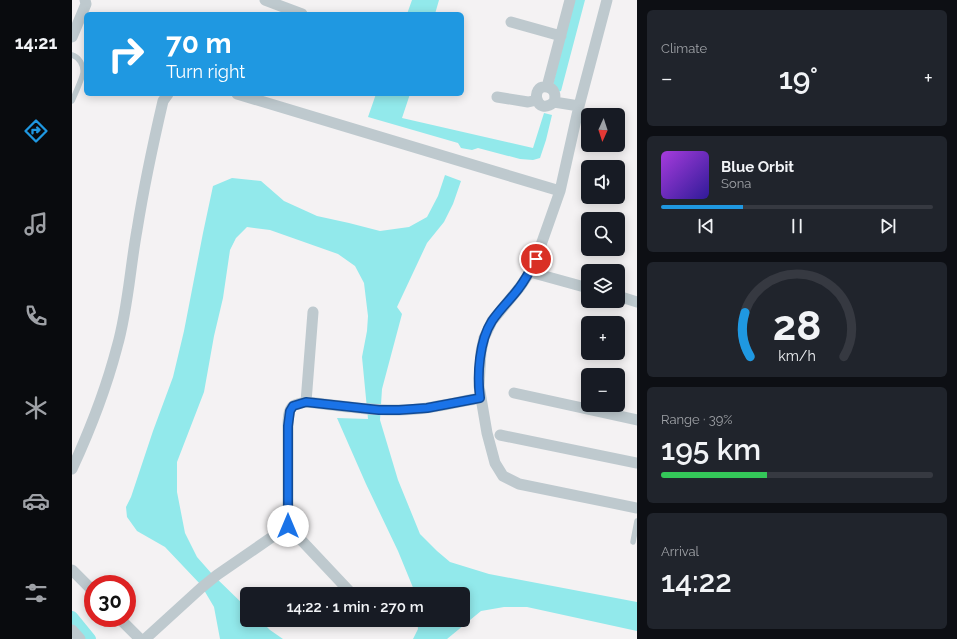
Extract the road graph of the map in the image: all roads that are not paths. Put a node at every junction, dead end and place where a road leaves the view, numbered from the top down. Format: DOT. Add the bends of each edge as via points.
graph roads {
  1 [pos="85,0"];
  2 [pos="265,0"];
  3 [pos="570,0"];
  4 [pos="607,0"];
  5 [pos="297,12"];
  6 [pos="511,22"];
  7 [pos="561,36"];
  8 [pos="72,37"];
  9 [pos="72,55"];
  10 [pos="547,87"];
  11 [pos="167,96"];
  12 [pos="245,96"];
  13 [pos="497,97"];
  14 [pos="537,100"];
  15 [pos="72,101"];
  16 [pos="554,102"];
  17 [pos="579,106"];
  18 [pos="560,191"];
  19 [pos="530,272"];
  20 [pos="581,286"];
  21 [pos="625,298"];
  22 [pos="637,302"];
  23 [pos="313,312"];
  24 [pos="514,393"];
  25 [pos="480,398"];
  26 [pos="306,402"];
  27 [pos="637,420"];
  28 [pos="500,435"];
  29 [pos="637,464"];
  30 [pos="72,469"];
  31 [pos="637,508"];
  32 [pos="637,520"];
  33 [pos="288,526"];
  34 [pos="633,542"];
  35 [pos="72,570"];
  36 [pos="84,582"];
  37 [pos="345,587"];
  38 [pos="128,627"];
  39 [pos="72,630"];
  40 [pos="80,639"];
  41 [pos="140,639"];
  42 [pos="145,639"];
  1 -- 8 [label="street" via="86,4"];
  2 -- 5 [label="street"];
  3 -- 7 [label="street"];
  4 -- 17 [label="street"];
  6 -- 7 [label="street"];
  7 -- 10 [label="street"];
  9 -- 15 [label="lane" via="81,62 83,72"];
  10 -- 14 [label="street" via="538,90"];
  10 -- 16 [label="street" via="554,93"];
  11 -- 30 [label="street" via="163,102 147,168 118,346 87,438"];
  12 -- 18 [label="street"];
  13 -- 14 [label="street" via="528,102"];
  14 -- 16 [label="street" via="541,106"];
  16 -- 17 [label="street"];
  17 -- 18 [label="street"];
  18 -- 19 [label="street"];
  19 -- 20 [label="street"];
  19 -- 25 [label="street" via="492,321 484,338 481,352"];
  21 -- 22 [label="street"];
  23 -- 26 [label="street"];
  24 -- 27 [label="street"];
  25 -- 26 [label="street" via="427,408 399,410"];
  25 -- 31 [label="street" via="495,463 503,476 519,484"];
  26 -- 33 [label="street" via="293,406 289,416"];
  28 -- 29 [label="street"];
  32 -- 34 [label="lane"];
  33 -- 37 [label="street"];
  33 -- 42 [label="street" via="200,588"];
  35 -- 36 [label="street"];
  38 -- 41 [label="street"];
  39 -- 40 [label="street"];
}
